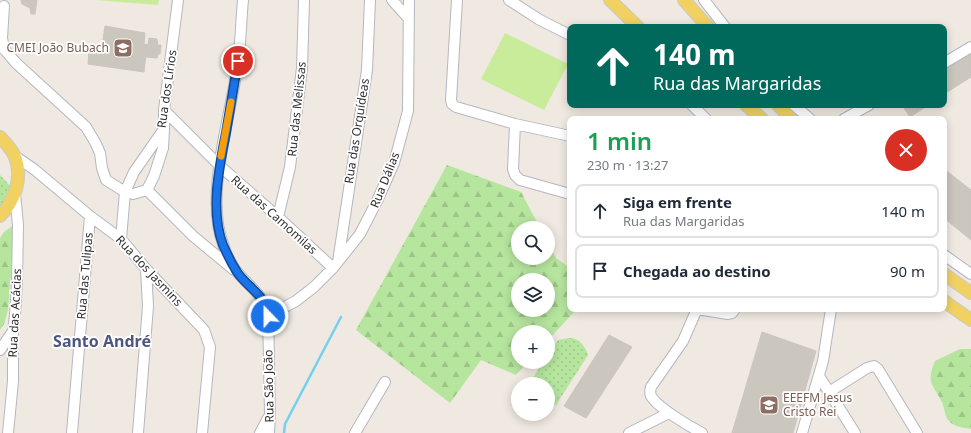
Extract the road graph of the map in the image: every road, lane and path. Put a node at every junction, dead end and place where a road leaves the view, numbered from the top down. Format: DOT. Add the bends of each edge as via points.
graph roads {
  1 [pos="178,0"];
  2 [pos="242,0"];
  3 [pos="304,0"];
  4 [pos="370,0"];
  5 [pos="392,0"];
  6 [pos="409,0"];
  7 [pos="457,0"];
  8 [pos="509,0"];
  9 [pos="610,0"];
  10 [pos="684,0"];
  11 [pos="704,0"];
  12 [pos="4,6"];
  13 [pos="410,18"];
  14 [pos="635,24"];
  15 [pos="705,24"];
  16 [pos="723,24"];
  17 [pos="567,34"];
  18 [pos="971,46"];
  19 [pos="4,49"];
  20 [pos="0,59"];
  21 [pos="947,61"];
  22 [pos="695,108"];
  23 [pos="749,108"];
  24 [pos="781,108"];
  25 [pos="797,108"];
  26 [pos="864,108"];
  27 [pos="164,110"];
  28 [pos="703,116"];
  29 [pos="759,116"];
  30 [pos="788,116"];
  31 [pos="807,116"];
  32 [pos="849,116"];
  33 [pos="515,124"];
  34 [pos="164,129"];
  35 [pos="567,135"];
  36 [pos="0,137"];
  37 [pos="15,156"];
  38 [pos="220,166"];
  39 [pos="35,170"];
  40 [pos="18,176"];
  41 [pos="147,190"];
  42 [pos="125,192"];
  43 [pos="15,193"];
  44 [pos="567,193"];
  45 [pos="1,214"];
  46 [pos="90,216"];
  47 [pos="278,217"];
  48 [pos="18,225"];
  49 [pos="122,239"];
  50 [pos="947,257"];
  51 [pos="335,265"];
  52 [pos="146,269"];
  53 [pos="237,272"];
  54 [pos="971,274"];
  55 [pos="947,276"];
  56 [pos="971,293"];
  57 [pos="947,302"];
  58 [pos="696,312"];
  59 [pos="716,312"];
  60 [pos="733,312"];
  61 [pos="831,312"];
  62 [pos="268,316"];
  63 [pos="971,320"];
  64 [pos="13,331"];
  65 [pos="0,350"];
  66 [pos="818,376"];
  67 [pos="385,382"];
  68 [pos="829,392"];
  69 [pos="669,413"];
  70 [pos="270,414"];
  71 [pos="688,430"];
  72 [pos="8,433"];
  73 [pos="72,433"];
  74 [pos="138,433"];
  75 [pos="202,433"];
  76 [pos="260,433"];
  77 [pos="269,433"];
  78 [pos="355,433"];
  79 [pos="629,433"];
  80 [pos="702,433"];
  81 [pos="802,433"];
  82 [pos="855,433"];
  83 [pos="917,433"];
  1 -- 27 [label="street, Rua dos Lírios"];
  2 -- 38 [label="street" via="238,61"];
  3 -- 47 [label="street, Rua das Melissas" via="302,68 290,167"];
  4 -- 51 [label="street, Rua das Orquídeas" via="367,70"];
  5 -- 13 [label="street"];
  6 -- 13 [label="street, Rua Dálias"];
  7 -- 33 [label="street" via="452,104"];
  8 -- 17 [label="street"];
  9 -- 14 [label="main road"];
  10 -- 15 [label="main road"];
  11 -- 16 [label="street"];
  12 -- 19 [label="street"];
  13 -- 51 [label="street, Rua Dálias" via="408,111 394,163 360,234"];
  18 -- 21 [label="street"];
  19 -- 20 [label="street"];
  19 -- 42 [label="street" via="86,127 100,154 106,180"];
  22 -- 28 [label="street"];
  23 -- 29 [label="main road"];
  24 -- 30 [label="main road"];
  25 -- 31 [label="street"];
  26 -- 32 [label="street"];
  27 -- 34 [label="street, Rua dos Lírios"];
  27 -- 38 [label="street, Rua das Camomilas"];
  33 -- 35 [label="street"];
  33 -- 44 [label="street" via="515,175 520,180"];
  34 -- 41 [label="street" via="163,148"];
  34 -- 42 [label="street, Rua dos Lírios" via="134,172"];
  36 -- 37 [label="main road"];
  37 -- 39 [label="street, Rua dos Jasmins"];
  37 -- 40 [label="main road"];
  38 -- 47 [label="street, Rua das Camomilas"];
  38 -- 53 [label="street" via="217,215 223,244"];
  39 -- 40 [label="street"];
  39 -- 46 [label="street, Rua dos Jasmins"];
  40 -- 43 [label="main road"];
  41 -- 42 [label="street" via="133,194"];
  41 -- 53 [label="street" via="193,236"];
  42 -- 49 [label="street, Rua dos Lírios"];
  43 -- 45 [label="main road"];
  43 -- 48 [label="street, Rua das Acácias"];
  45 -- 48 [label="street"];
  46 -- 49 [label="street, Rua dos Jasmins"];
  46 -- 73 [label="street, Rua das Tulipas"];
  47 -- 51 [label="street, Rua das Camomilas"];
  48 -- 64 [label="street, Rua das Acácias"];
  49 -- 52 [label="street, Rua dos Jasmins"];
  50 -- 54 [label="street"];
  51 -- 62 [label="street, Rua Dálias" via="314,288"];
  52 -- 74 [label="street" via="148,306"];
  52 -- 75 [label="street, Rua dos Jasmins" via="204,330 210,347"];
  53 -- 62 [label="street, Rua São João" via="265,302"];
  55 -- 56 [label="main road"];
  57 -- 63 [label="main road"];
  58 -- 69 [label="street" via="682,341 651,387 652,397"];
  59 -- 60 [label="street"];
  61 -- 66 [label="street" via="823,361"];
  62 -- 70 [label="street, Rua São João"];
  64 -- 65 [label="street"];
  64 -- 72 [label="street, Rua das Acácias" via="13,381"];
  66 -- 68 [label="street"];
  66 -- 81 [label="street"];
  67 -- 78 [label="street"];
  68 -- 82 [label="street"];
  68 -- 83 [label="street" via="874,366"];
  69 -- 71 [label="street"];
  69 -- 79 [label="street"];
  70 -- 76 [label="street"];
  70 -- 77 [label="street, Rua São João"];
  71 -- 80 [label="street"];
}
